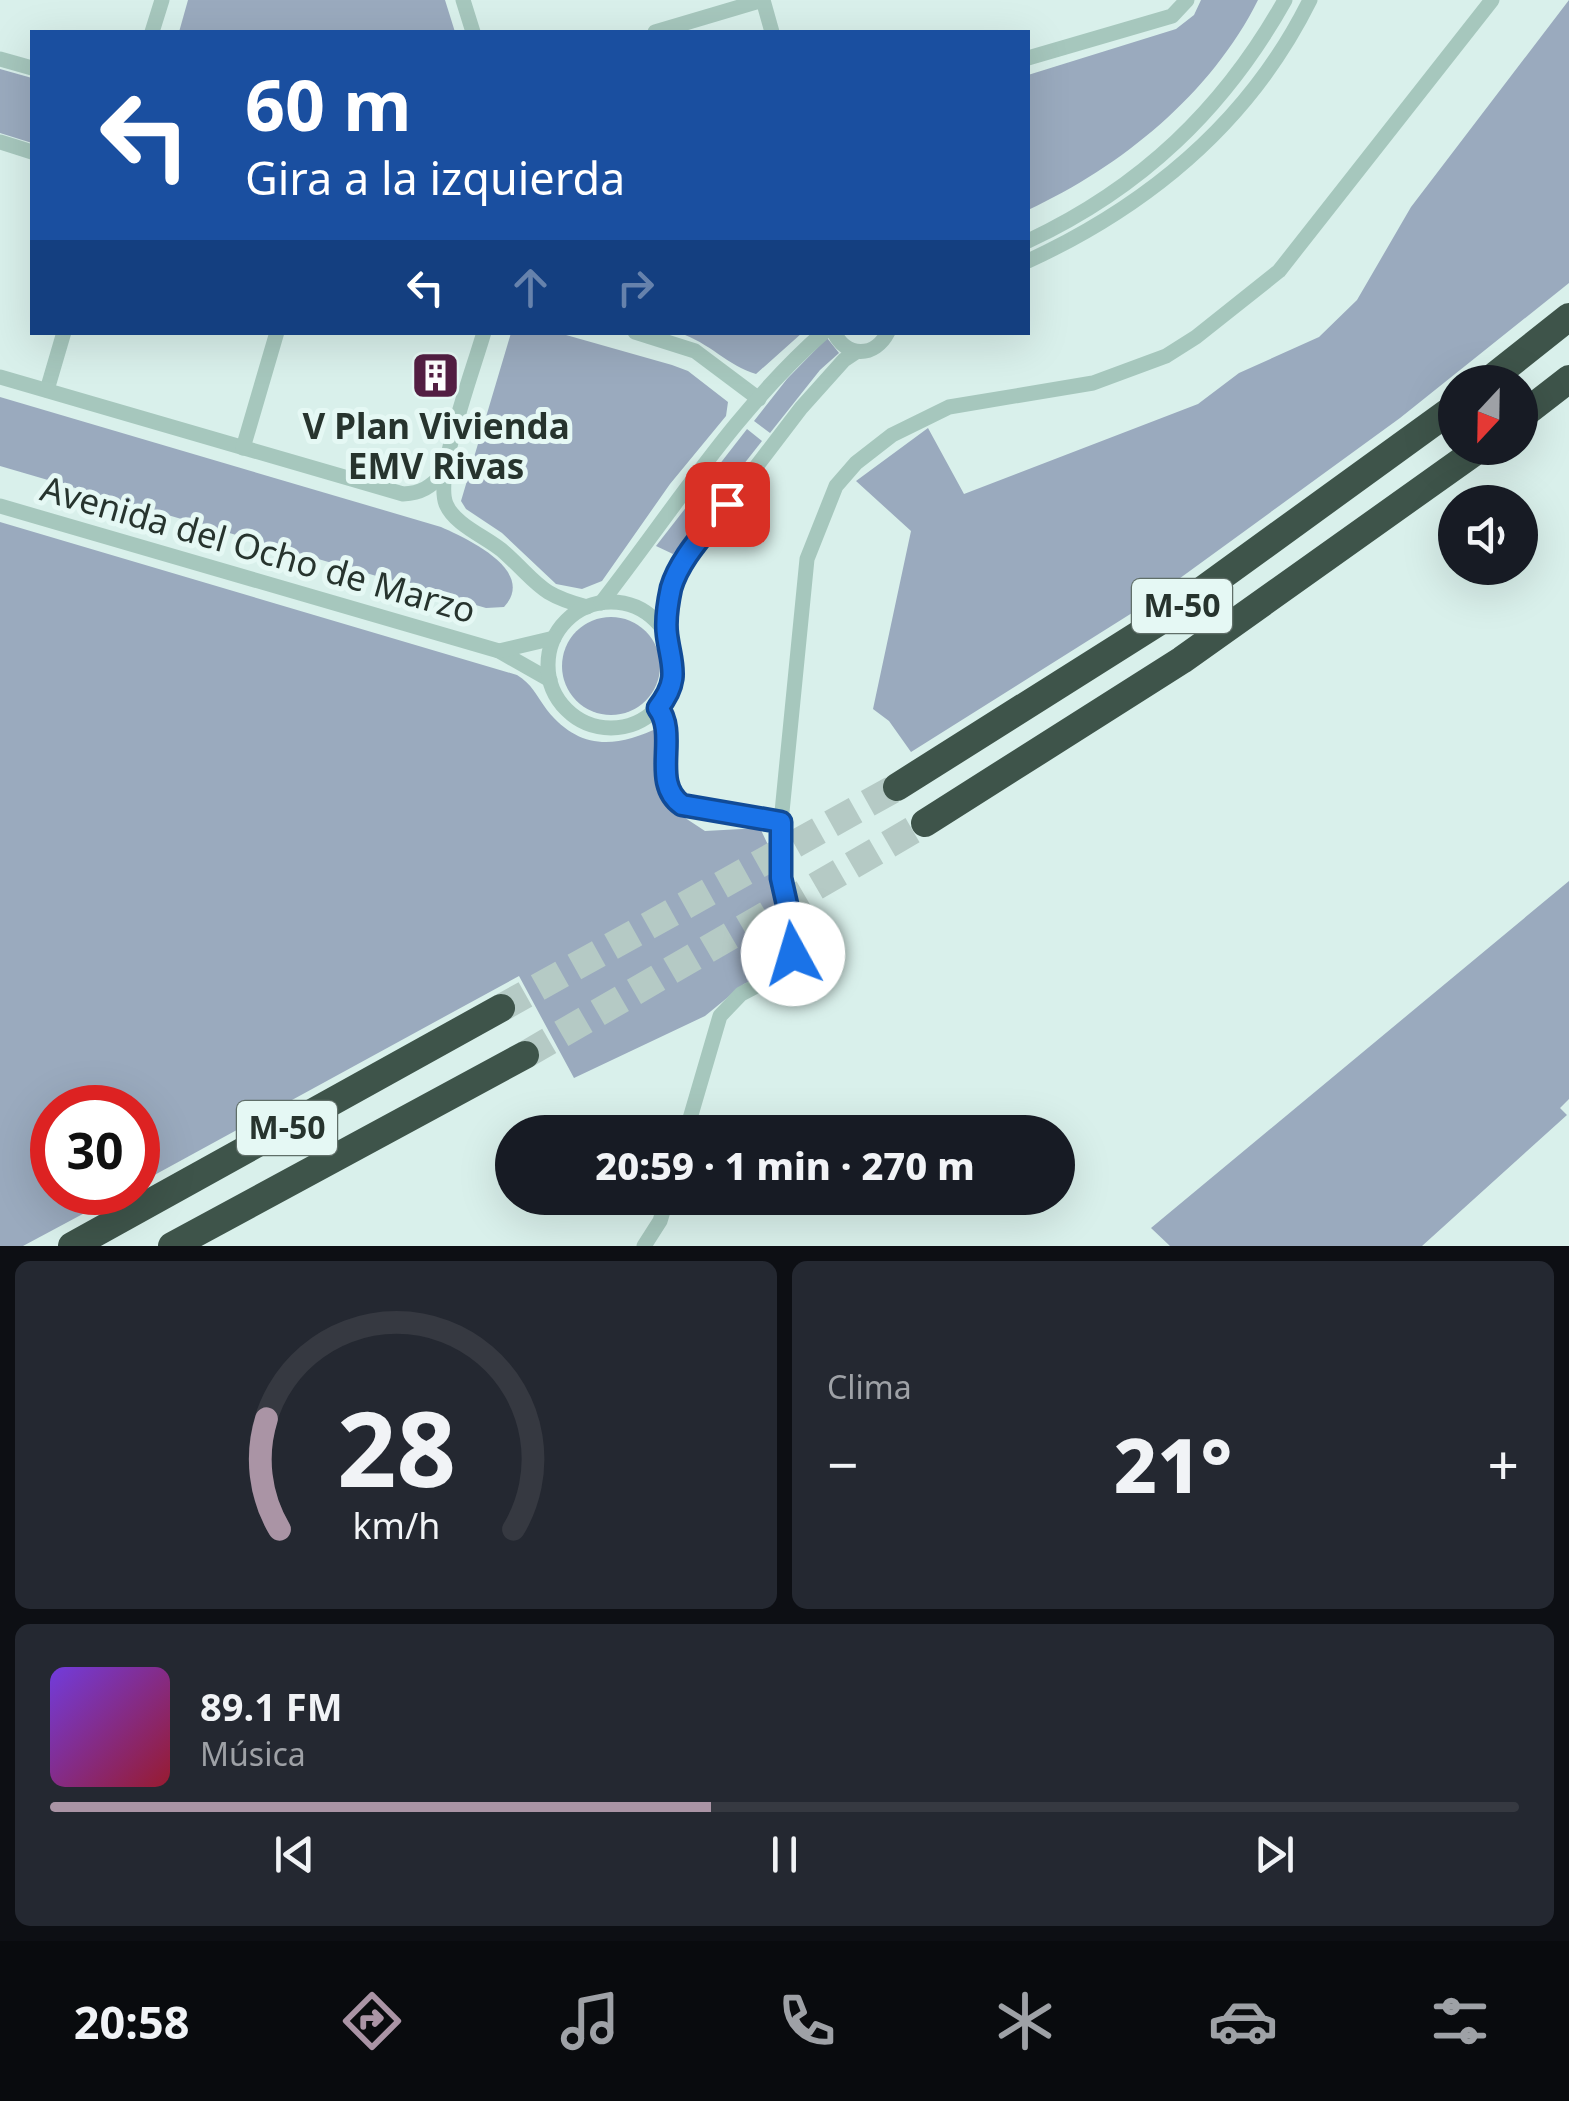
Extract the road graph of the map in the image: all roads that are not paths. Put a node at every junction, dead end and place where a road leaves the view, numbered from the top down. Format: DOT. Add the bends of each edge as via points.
graph roads {
  1 [pos="162,0"];
  2 [pos="463,0"];
  3 [pos="762,0"];
  4 [pos="1187,0"];
  5 [pos="1285,0"];
  6 [pos="1310,0"];
  7 [pos="1492,0"];
  8 [pos="153,30"];
  9 [pos="472,30"];
  10 [pos="661,30"];
  11 [pos="771,30"];
  12 [pos="1030,57"];
  13 [pos="0,59"];
  14 [pos="30,67"];
  15 [pos="0,142"];
  16 [pos="30,151"];
  17 [pos="1030,239"];
  18 [pos="1030,260"];
  19 [pos="1569,317"];
  20 [pos="63,335"];
  21 [pos="276,335"];
  22 [pos="483,335"];
  23 [pos="644,335"];
  24 [pos="821,335"];
  25 [pos="836,335"];
  26 [pos="886,335"];
  27 [pos="856,352"];
  28 [pos="1508,365"];
  29 [pos="0,377"];
  30 [pos="1569,379"];
  31 [pos="47,390"];
  32 [pos="759,399"];
  33 [pos="1538,403"];
  34 [pos="1438,419"];
  35 [pos="243,448"];
  36 [pos="1456,465"];
  37 [pos="443,474"];
  38 [pos="0,506"];
  39 [pos="594,605"];
  40 [pos="667,636"];
  41 [pos="554,638"];
  42 [pos="499,652"];
  43 [pos="550,680"];
  44 [pos="658,708"];
  45 [pos="897,786"];
  46 [pos="781,822"];
  47 [pos="925,824"];
  48 [pos="501,1008"];
  49 [pos="524,1055"];
  50 [pos="691,1115"];
  51 [pos="662,1215"];
  52 [pos="72,1246"];
  53 [pos="172,1246"];
  54 [pos="644,1246"];
  1 -- 8 [label="street"];
  2 -- 9 [label="street"];
  3 -- 10 [label="street"];
  3 -- 11 [label="street"];
  4 -- 12 [label="street" via="1172,16"];
  5 -- 17 [label="street" via="1241,69 1152,166"];
  6 -- 18 [label="street" via="1261,82 1216,134 1164,182"];
  7 -- 46 [label="street" via="1279,270 1196,338 1093,383 949,407 892,435 846,474 806,558"];
  13 -- 14 [label="street"];
  15 -- 16 [label="street"];
  19 -- 28 [label="highway"];
  20 -- 31 [label="street"];
  21 -- 35 [label="street"];
  22 -- 37 [label="street"];
  23 -- 32 [label="street" via="695,351"];
  24 -- 32 [label="street"];
  25 -- 27 [label="street"];
  26 -- 27 [label="street" via="871,351"];
  27 -- 40 [label="street" via="801,408 681,565"];
  29 -- 31 [label="street"];
  30 -- 33 [label="highway"];
  31 -- 35 [label="street"];
  32 -- 39 [label="street"];
  34 -- 45 [label="highway, M-50" via="1157,623"];
  35 -- 37 [label="street" via="403,494 418,494"];
  36 -- 47 [label="highway, M-50" via="1182,660"];
  37 -- 39 [label="street" via="452,513 544,592"];
  38 -- 42 [label="street, Avenida del Ocho de Marzo"];
  39 -- 40 [label="street" via="640,609"];
  39 -- 41 [label="street" via="564,623"];
  40 -- 44 [label="street" via="674,674"];
  41 -- 42 [label="street, Avenida del Ocho de Marzo"];
  41 -- 43 [label="street"];
  42 -- 43 [label="street, Avenida del Ocho de Marzo"];
  43 -- 44 [label="street" via="559,702 593,726 635,724"];
  44 -- 46 [label="street" via="667,718 671,797 682,805"];
  46 -- 50 [label="street" via="781,878 793,954 781,972 741,994 720,1016"];
  48 -- 52 [label="highway, M-50"];
  49 -- 53 [label="highway, M-50"];
  51 -- 54 [label="street"];
}
